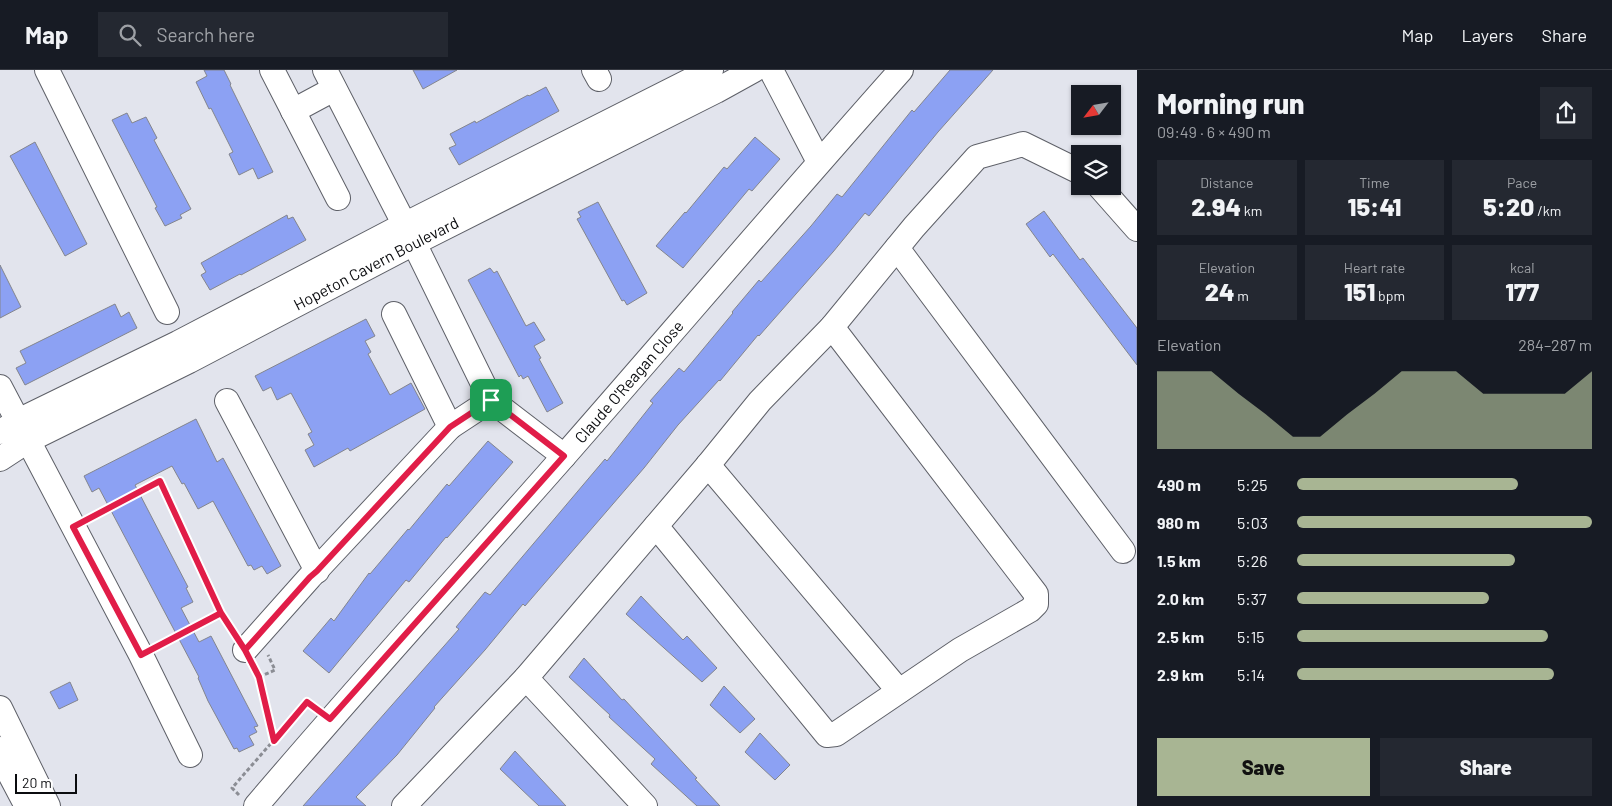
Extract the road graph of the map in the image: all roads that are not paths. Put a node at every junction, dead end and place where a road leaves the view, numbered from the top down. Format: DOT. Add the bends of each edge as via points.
graph roads {
  1 [pos="46,70"];
  2 [pos="272,70"];
  3 [pos="711,70"];
  4 [pos="754,70"];
  5 [pos="772,70"];
  6 [pos="901,70"];
  7 [pos="329,79"];
  8 [pos="293,111"];
  9 [pos="819,162"];
  10 [pos="1071,168"];
  11 [pos="1107,195"];
  12 [pos="338,198"];
  13 [pos="1137,229"];
  14 [pos="409,234"];
  15 [pos="897,248"];
  16 [pos="167,312"];
  17 [pos="394,314"];
  18 [pos="832,326"];
  19 [pos="0,387"];
  20 [pos="491,400"];
  21 [pos="227,401"];
  22 [pos="450,427"];
  23 [pos="16,431"];
  24 [pos="564,456"];
  25 [pos="0,459"];
  26 [pos="708,465"];
  27 [pos="656,526"];
  28 [pos="1123,551"];
  29 [pos="317,571"];
  30 [pos="245,650"];
  31 [pos="526,678"];
  32 [pos="899,691"];
  33 [pos="0,708"];
  34 [pos="0,751"];
  35 [pos="190,755"];
  36 [pos="250,803"];
  37 [pos="30,806"];
  38 [pos="48,806"];
  39 [pos="404,806"];
  40 [pos="645,806"];
  1 -- 16 [label="street"];
  2 -- 8 [label="street"];
  3 -- 14 [label="street, Hopeton Cavern Boulevard"];
  4 -- 14 [label="street, Hopeton Cavern Boulevard" via="716,91"];
  5 -- 9 [label="street"];
  6 -- 9 [label="street, Claude O'Reagan Close"];
  7 -- 8 [label="street"];
  7 -- 14 [label="street"];
  8 -- 12 [label="street"];
  9 -- 24 [label="street, Claude O'Reagan Close"];
  10 -- 15 [label="street" via="1023,144 977,157"];
  11 -- 13 [label="street"];
  14 -- 20 [label="street"];
  14 -- 23 [label="street, Hopeton Cavern Boulevard" via="189,361"];
  15 -- 18 [label="street"];
  15 -- 28 [label="street"];
  17 -- 22 [label="street"];
  18 -- 26 [label="street" via="760,401"];
  18 -- 32 [label="street" via="1036,594 1036,604 1030,610 960,650"];
  19 -- 23 [label="street"];
  20 -- 22 [label="street"];
  20 -- 24 [label="street"];
  21 -- 29 [label="street"];
  22 -- 29 [label="street"];
  23 -- 25 [label="street, Hopeton Cavern Boulevard"];
  23 -- 35 [label="street" via="73,527"];
  24 -- 36 [label="street, Claude O'Reagan Close" via="330,719"];
  26 -- 27 [label="street"];
  26 -- 32 [label="street"];
  27 -- 31 [label="street"];
  27 -- 32 [label="street" via="827,735 836,734"];
  29 -- 30 [label="street"];
  31 -- 39 [label="street"];
  31 -- 40 [label="street"];
  33 -- 38 [label="street"];
  34 -- 37 [label="highway"];
}
